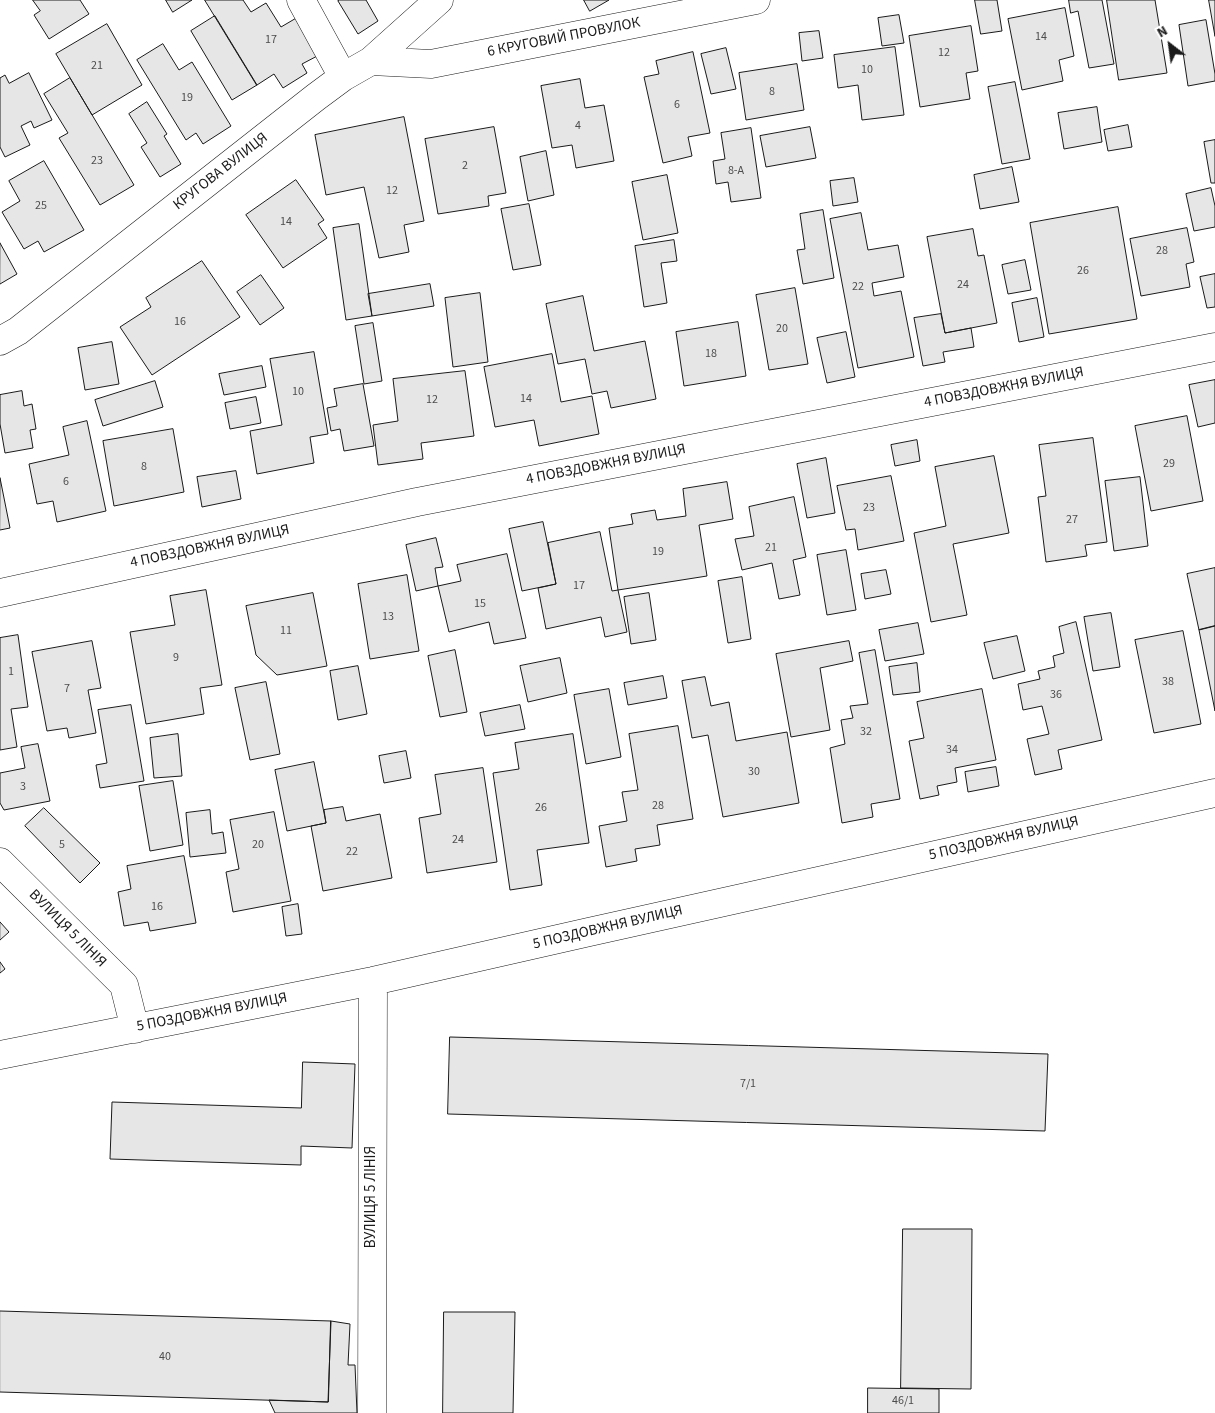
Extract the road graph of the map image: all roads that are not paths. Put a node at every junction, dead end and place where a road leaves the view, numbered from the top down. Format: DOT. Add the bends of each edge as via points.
graph roads {
  1 [pos="301,0"];
  2 [pos="439,0"];
  3 [pos="756,0"];
  4 [pos="370,61"];
  5 [pos="344,77"];
  6 [pos="0,341"];
  7 [pos="1215,348"];
  8 [pos="0,594"];
  9 [pos="1215,792"];
  10 [pos="0,862"];
  11 [pos="373,981"];
  12 [pos="135,1029"];
  13 [pos="0,1055"];
  14 [pos="372,1413"];
  1 -- 5 [label="street"];
  2 -- 4 [label="street, КРУГОВА ВУЛИЦЯ"];
  3 -- 4 [label="street, 6 КРУГОВИЙ ПРОВУЛОК" via="431,64"];
  4 -- 5 [label="street, КРУГОВА ВУЛИЦЯ"];
  5 -- 6 [label="street, КРУГОВА ВУЛИЦЯ" via="18,331"];
  7 -- 8 [label="street, 4 ПОВЗДОВЖНЯ ВУЛИЦЯ" via="417,502"];
  9 -- 11 [label="street, 5 ПОЗДОВЖНЯ ВУЛИЦЯ"];
  10 -- 12 [label="street, ВУЛИЦЯ 5 ЛІНІЯ" via="124,985"];
  11 -- 12 [label="street, 5 ПОЗДОВЖНЯ ВУЛИЦЯ"];
  11 -- 14 [label="street, ВУЛИЦЯ 5 ЛІНІЯ"];
  12 -- 13 [label="street, 5 ПОЗДОВЖНЯ ВУЛИЦЯ"];
}
